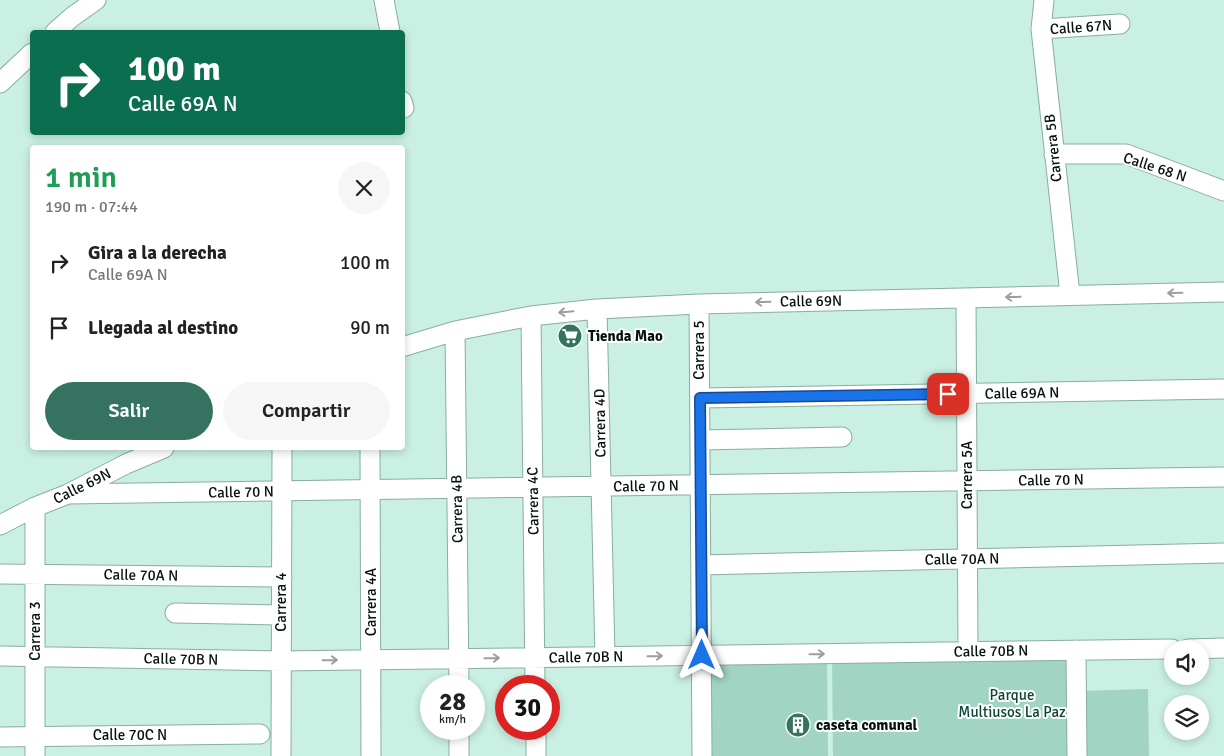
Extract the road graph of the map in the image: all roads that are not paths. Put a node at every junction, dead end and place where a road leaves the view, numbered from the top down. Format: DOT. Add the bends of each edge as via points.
graph roads {
  1 [pos="96,0"];
  2 [pos="384,0"];
  3 [pos="1044,0"];
  4 [pos="1120,24"];
  5 [pos="1041,29"];
  6 [pos="57,30"];
  7 [pos="390,30"];
  8 [pos="30,55"];
  9 [pos="0,83"];
  10 [pos="1054,154"];
  11 [pos="1224,191"];
  12 [pos="1224,292"];
  13 [pos="1070,295"];
  14 [pos="966,298"];
  15 [pos="699,304"];
  16 [pos="597,309"];
  17 [pos="531,316"];
  18 [pos="455,331"];
  19 [pos="405,346"];
  20 [pos="1224,389"];
  21 [pos="967,394"];
  22 [pos="700,398"];
  23 [pos="842,438"];
  24 [pos="700,440"];
  25 [pos="159,450"];
  26 [pos="282,450"];
  27 [pos="370,450"];
  28 [pos="1224,477"];
  29 [pos="967,481"];
  30 [pos="700,485"];
  31 [pos="602,486"];
  32 [pos="457,488"];
  33 [pos="533,488"];
  34 [pos="370,490"];
  35 [pos="282,491"];
  36 [pos="68,494"];
  37 [pos="35,507"];
  38 [pos="0,525"];
  39 [pos="1224,553"];
  40 [pos="967,559"];
  41 [pos="701,565"];
  42 [pos="0,574"];
  43 [pos="35,574"];
  44 [pos="282,577"];
  45 [pos="175,613"];
  46 [pos="281,615"];
  47 [pos="1209,648"];
  48 [pos="1224,648"];
  49 [pos="1164,649"];
  50 [pos="1076,650"];
  51 [pos="968,652"];
  52 [pos="702,655"];
  53 [pos="0,656"];
  54 [pos="35,656"];
  55 [pos="605,657"];
  56 [pos="535,658"];
  57 [pos="458,659"];
  58 [pos="371,660"];
  59 [pos="281,661"];
  60 [pos="459,675"];
  61 [pos="535,675"];
  62 [pos="260,734"];
  63 [pos="0,736"];
  64 [pos="34,736"];
  65 [pos="459,740"];
  66 [pos="536,740"];
  67 [pos="35,756"];
  68 [pos="281,756"];
  69 [pos="371,756"];
  70 [pos="459,756"];
  71 [pos="536,756"];
  72 [pos="702,756"];
  73 [pos="1077,756"];
  1 -- 6 [label="street"];
  2 -- 7 [label="street"];
  3 -- 5 [label="street, Carrera 5B"];
  4 -- 5 [label="street, Calle 67N"];
  5 -- 10 [label="street, Carrera 5B"];
  8 -- 9 [label="street"];
  10 -- 11 [label="street, Calle 68 N" via="1126,154"];
  10 -- 13 [label="street, Carrera 5B"];
  12 -- 13 [label="street, Calle 69N, one-way"];
  13 -- 14 [label="street, Calle 69N, one-way"];
  14 -- 15 [label="street, Calle 69N, one-way"];
  14 -- 21 [label="street, Carrera 5A"];
  15 -- 16 [label="street, Calle 69N"];
  15 -- 22 [label="street, Carrera 5"];
  16 -- 17 [label="street, Calle 69N, one-way"];
  16 -- 31 [label="street, Carrera 4D"];
  17 -- 18 [label="street, Calle 69N"];
  17 -- 33 [label="street, Carrera 4C"];
  18 -- 19 [label="street, Calle 69N"];
  18 -- 32 [label="street, Carrera 4B"];
  20 -- 21 [label="street, Calle 69A N"];
  21 -- 22 [label="street, Calle 69A N"];
  21 -- 29 [label="street, Carrera 5A"];
  22 -- 24 [label="street, Carrera 5"];
  23 -- 24 [label="street"];
  24 -- 30 [label="street, Carrera 5"];
  25 -- 36 [label="street, Calle 69N"];
  26 -- 35 [label="street, Carrera 4"];
  27 -- 34 [label="street, Carrera 4A"];
  28 -- 29 [label="street, Calle 70 N"];
  29 -- 30 [label="street, Calle 70 N"];
  29 -- 40 [label="street, Carrera 5A"];
  30 -- 31 [label="street, Calle 70 N"];
  30 -- 41 [label="street, Carrera 5"];
  31 -- 33 [label="street, Calle 70 N"];
  31 -- 55 [label="street, Carrera 4D"];
  32 -- 33 [label="street, Calle 70 N"];
  32 -- 34 [label="street, Calle 70 N"];
  32 -- 57 [label="street, Carrera 4B"];
  33 -- 56 [label="street, Carrera 4C"];
  34 -- 35 [label="street, Calle 70 N"];
  34 -- 58 [label="street, Carrera 4A"];
  35 -- 36 [label="street, Calle 70 N"];
  35 -- 44 [label="street, Carrera 4"];
  36 -- 37 [label="street, Calle 69N"];
  37 -- 38 [label="street, Calle 69N"];
  37 -- 43 [label="street, Carrera 3"];
  39 -- 40 [label="street, Calle 70A N"];
  40 -- 41 [label="street, Calle 70A N"];
  40 -- 51 [label="street, Carrera 5A"];
  41 -- 52 [label="street, Carrera 5"];
  42 -- 43 [label="street, Calle 70A N"];
  43 -- 44 [label="street, Calle 70A N"];
  43 -- 54 [label="street, Carrera 3"];
  44 -- 46 [label="street, Carrera 4"];
  45 -- 46 [label="street"];
  46 -- 59 [label="street, Carrera 4"];
  47 -- 48 [label="street"];
  49 -- 50 [label="street, Calle 70B N"];
  50 -- 51 [label="street, Calle 70B N"];
  50 -- 73 [label="street"];
  52 -- 51 [label="street, Calle 70B N, one-way"];
  55 -- 52 [label="street, Calle 70B N, one-way"];
  52 -- 72 [label="street, Carrera 5"];
  53 -- 54 [label="street, Calle 70B N"];
  54 -- 59 [label="street, Calle 70B N"];
  54 -- 64 [label="street, Carrera 3"];
  55 -- 56 [label="street, Calle 70B N"];
  57 -- 56 [label="street, Calle 70B N, one-way"];
  56 -- 61 [label="street, Carrera 4C"];
  57 -- 58 [label="street, Calle 70B N"];
  57 -- 60 [label="street, Carrera 4B"];
  59 -- 58 [label="street, Calle 70B N, one-way"];
  58 -- 69 [label="street, Carrera 4A"];
  59 -- 68 [label="street, Carrera 4"];
  62 -- 64 [label="street, Calle 70C N"];
  63 -- 64 [label="street, Calle 70C N"];
  64 -- 67 [label="street, Carrera 3"];
  65 -- 70 [label="street"];
  66 -- 71 [label="street"];
}
